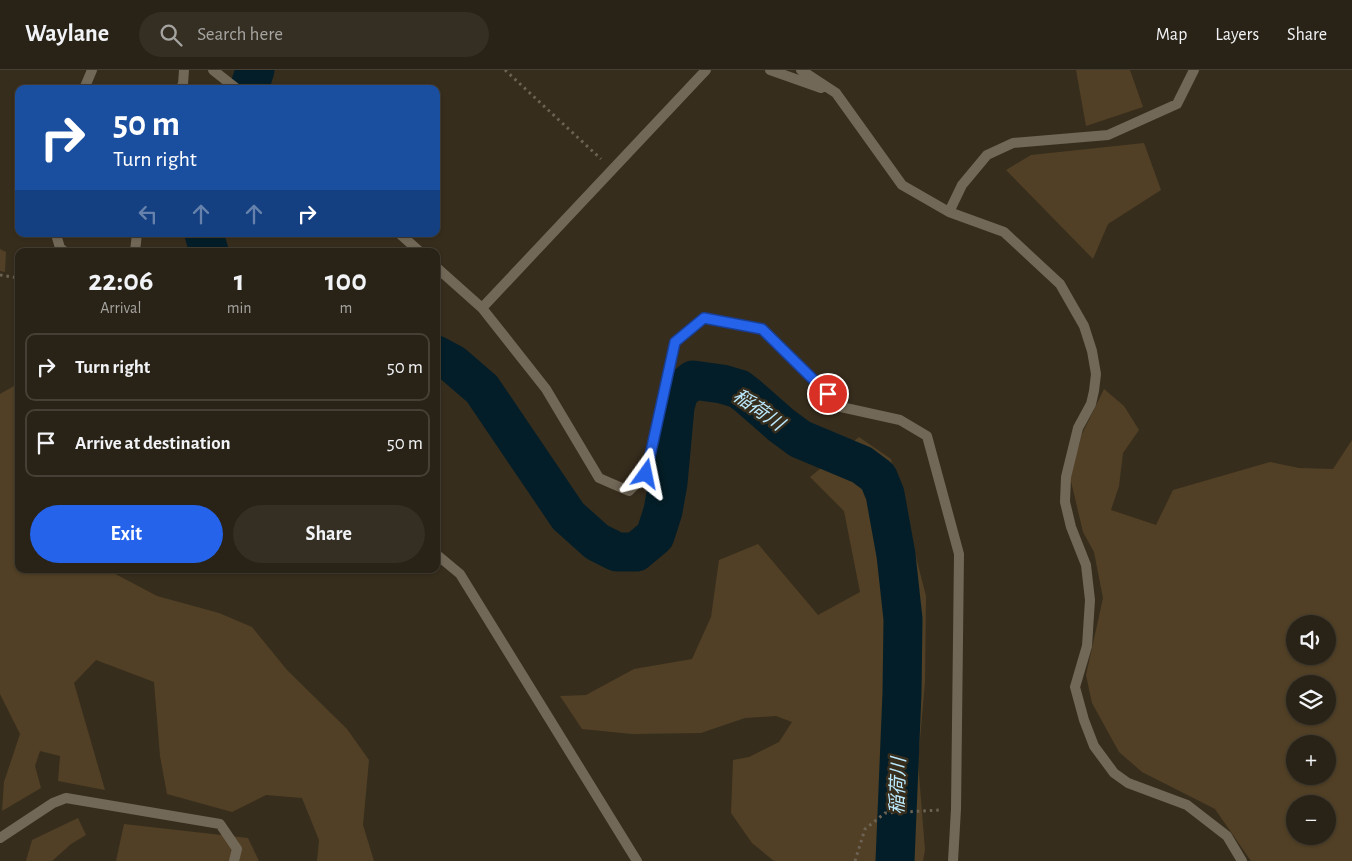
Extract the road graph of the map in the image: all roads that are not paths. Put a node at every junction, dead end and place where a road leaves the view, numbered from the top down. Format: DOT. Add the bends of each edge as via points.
graph roads {
  1 [pos="92,70"];
  2 [pos="184,70"];
  3 [pos="213,70"];
  4 [pos="706,70"];
  5 [pos="770,70"];
  6 [pos="801,70"];
  7 [pos="1194,70"];
  8 [pos="86,85"];
  9 [pos="182,85"];
  10 [pos="231,85"];
  11 [pos="836,93"];
  12 [pos="949,212"];
  13 [pos="403,237"];
  14 [pos="416,248"];
  15 [pos="440,271"];
  16 [pos="482,308"];
  17 [pos="440,557"];
  18 [pos="0,838"];
  19 [pos="234,861"];
  20 [pos="637,861"];
  21 [pos="953,861"];
  22 [pos="1242,861"];
  1 -- 8 [label="street"];
  2 -- 9 [label="street"];
  3 -- 10 [label="street"];
  4 -- 16 [label="street"];
  5 -- 11 [label="street"];
  6 -- 11 [label="street"];
  7 -- 12 [label="street" via="1177,104 1108,135 1013,142 987,155 962,186"];
  11 -- 12 [label="street" via="902,185"];
  12 -- 22 [label="street" via="1004,232 1060,284 1084,326 1092,351 1096,374 1094,391 1078,428 1066,477 1065,502 1086,565 1090,600 1087,646 1075,687 1094,746 1114,773 1128,783 1194,810 1227,836"];
  13 -- 14 [label="street"];
  15 -- 16 [label="street"];
  16 -- 21 [label="street" via="546,389 599,478 629,492 646,474 675,342 704,318 762,329 841,407 900,420 927,436 959,554"];
  17 -- 20 [label="street" via="460,574"];
  18 -- 19 [label="street" via="66,798 220,824 237,849"];
}
